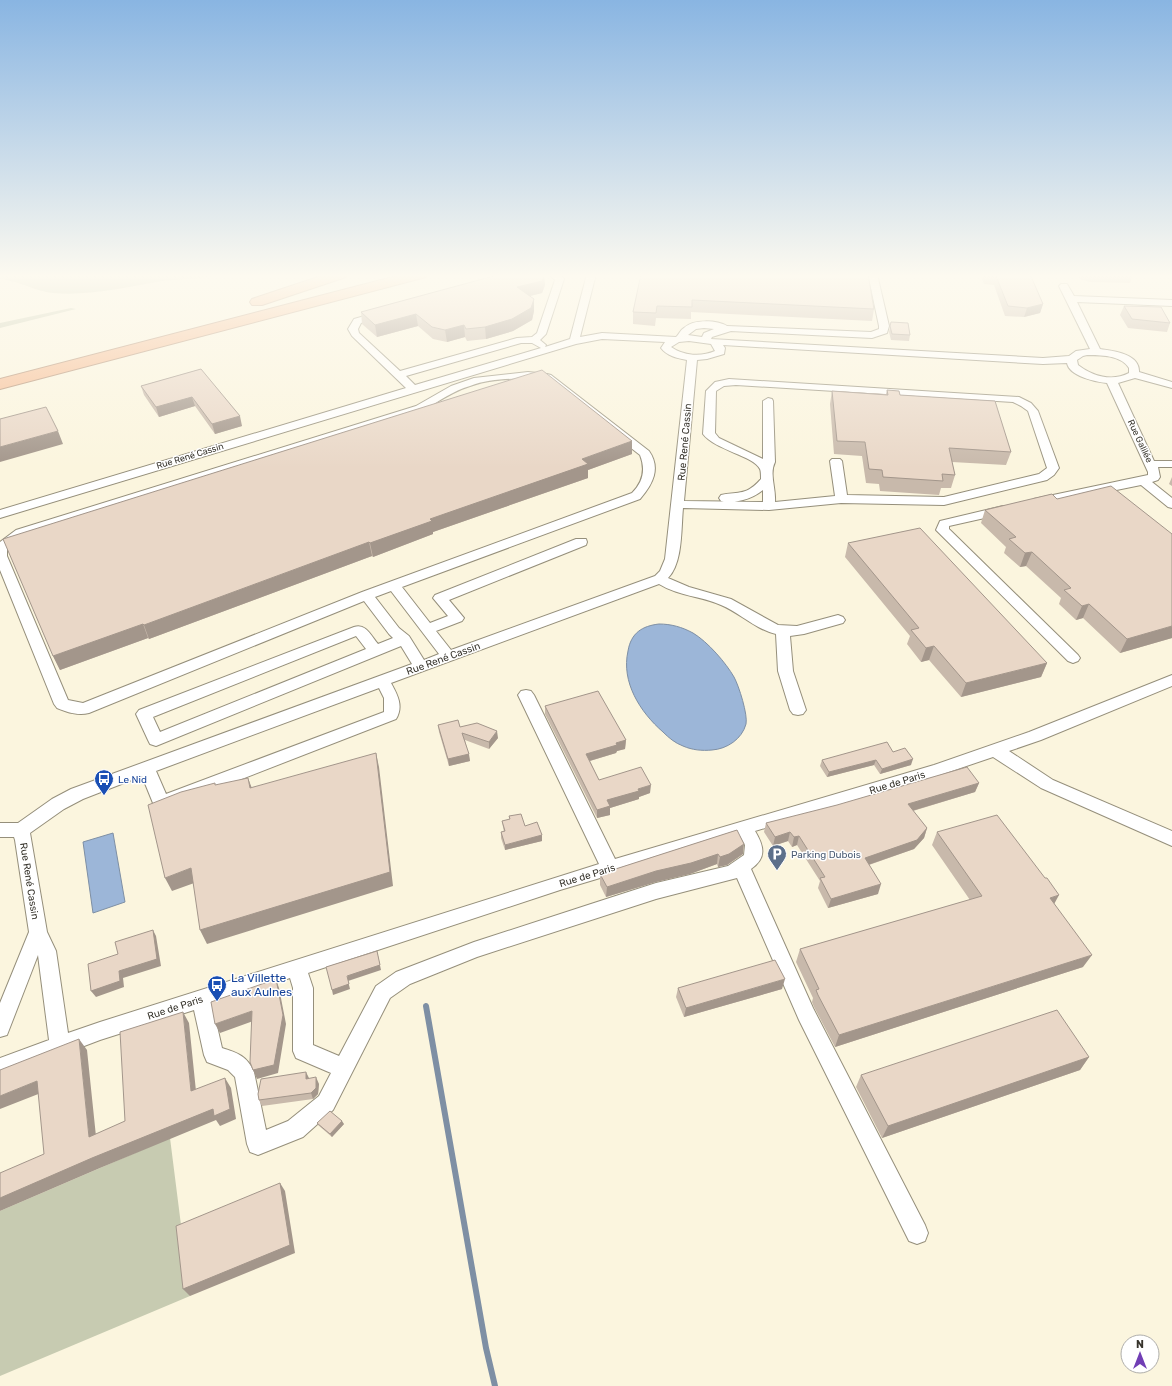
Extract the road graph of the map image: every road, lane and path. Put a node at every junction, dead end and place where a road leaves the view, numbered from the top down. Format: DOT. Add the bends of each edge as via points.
graph roads {
  1 [pos="122,339"];
  2 [pos="173,339"];
  3 [pos="360,339"];
  4 [pos="575,339"];
  5 [pos="587,339"];
  6 [pos="653,339"];
  7 [pos="1090,339"];
  8 [pos="534,340"];
  9 [pos="678,340"];
  10 [pos="710,341"];
  11 [pos="574,342"];
  12 [pos="666,348"];
  13 [pos="547,349"];
  14 [pos="1096,351"];
  15 [pos="720,352"];
  16 [pos="692,356"];
  17 [pos="1072,359"];
  18 [pos="1077,369"];
  19 [pos="0,370"];
  20 [pos="1134,374"];
  21 [pos="399,375"];
  22 [pos="1111,380"];
  23 [pos="0,384"];
  24 [pos="1172,386"];
  25 [pos="413,389"];
  26 [pos="768,400"];
  27 [pos="836,461"];
  28 [pos="1150,464"];
  29 [pos="1172,464"];
  30 [pos="766,474"];
  31 [pos="1143,481"];
  32 [pos="678,499"];
  33 [pos="841,499"];
  34 [pos="1172,504"];
  35 [pos="770,506"];
  36 [pos="0,514"];
  37 [pos="581,542"];
  38 [pos="660,579"];
  39 [pos="394,584"];
  40 [pos="367,595"];
  41 [pos="838,620"];
  42 [pos="428,629"];
  43 [pos="783,631"];
  44 [pos="404,639"];
  45 [pos="375,651"];
  46 [pos="448,656"];
  47 [pos="1073,658"];
  48 [pos="421,666"];
  49 [pos="382,680"];
  50 [pos="1172,680"];
  51 [pos="526,695"];
  52 [pos="798,710"];
  53 [pos="996,751"];
  54 [pos="147,768"];
  55 [pos="744,828"];
  56 [pos="0,830"];
  57 [pos="21,830"];
  58 [pos="1172,839"];
  59 [pos="741,867"];
  60 [pos="610,868"];
  61 [pos="38,932"];
  62 [pos="297,968"];
  63 [pos="201,999"];
  64 [pos="0,1028"];
  65 [pos="60,1046"];
  66 [pos="0,1068"];
  67 [pos="343,1068"];
  68 [pos="917,1233"];
  1 -- 19 [label="highway"];
  2 -- 23 [label="highway"];
  3 -- 21 [label="street"];
  4 -- 11 [label="street"];
  5 -- 11 [label="street, Rue René Cassin"];
  5 -- 12 [label="street"];
  6 -- 9 [label="street, Rue René Cassin"];
  7 -- 14 [label="street"];
  8 -- 13 [label="street"];
  8 -- 21 [label="street" via="520,340"];
  9 -- 10 [label="street, Rue René Cassin"];
  9 -- 12 [label="street" via="670,342"];
  10 -- 15 [label="street" via="720,348"];
  10 -- 17 [label="street, Rue René Cassin" via="1043,361"];
  11 -- 13 [label="street, Rue René Cassin"];
  12 -- 16 [label="street" via="673,353"];
  13 -- 25 [label="street, Rue René Cassin"];
  14 -- 17 [label="street, Rue René Cassin" via="1080,353"];
  14 -- 20 [label="street" via="1129,362 1135,370"];
  15 -- 16 [label="street" via="709,356"];
  15 -- 18 [label="street" via="740,348"];
  16 -- 32 [label="street, Rue René Cassin"];
  17 -- 18 [label="street"];
  18 -- 22 [label="street" via="1092,376"];
  20 -- 22 [label="street" via="1125,379"];
  20 -- 24 [label="street"];
  21 -- 25 [label="street"];
  22 -- 28 [label="street, Rue Galilée"];
  25 -- 36 [label="street, Rue René Cassin"];
  26 -- 30 [label="street" via="769,462"];
  27 -- 33 [label="street"];
  28 -- 29 [label="street"];
  28 -- 31 [label="street, Rue Galilée" via="1154,477"];
  30 -- 32 [label="street" via="758,490 740,498"];
  30 -- 33 [label="street" via="758,460 724,446 709,434 711,391 714,387 726,382 736,382 1015,399 1033,411 1053,468 1043,477 944,501"];
  30 -- 35 [label="street"];
  31 -- 34 [label="street"];
  31 -- 47 [label="street" via="944,524 942,530"];
  32 -- 35 [label="street" via="721,506"];
  32 -- 38 [label="street, Rue René Cassin" via="672,559 666,573"];
  33 -- 35 [label="street"];
  37 -- 42 [label="street" via="440,598 456,618"];
  38 -- 43 [label="street" via="675,588 727,602 750,614 767,627"];
  38 -- 46 [label="street, Rue René Cassin"];
  39 -- 40 [label="street"];
  39 -- 40 [label="street" via="636,496 646,485 650,463 644,453 547,377 506,377 467,383 420,408 20,533 1,548 1,556 58,696 62,704 73,708 84,709"];
  39 -- 42 [label="street"];
  40 -- 44 [label="street" via="394,631"];
  41 -- 43 [label="street"];
  42 -- 46 [label="street"];
  43 -- 52 [label="street" via="787,677"];
  44 -- 45 [label="street"];
  44 -- 48 [label="street"];
  45 -- 45 [label="street" via="156,740 144,714 359,630"];
  46 -- 48 [label="street, Rue René Cassin"];
  48 -- 49 [label="street, Rue René Cassin"];
  49 -- 54 [label="street, Rue René Cassin"];
  49 -- 54 [label="street" via="392,698 391,714 161,803"];
  50 -- 53 [label="street, Rue de Paris"];
  51 -- 60 [label="street"];
  53 -- 55 [label="street, Rue de Paris"];
  53 -- 58 [label="street" via="1047,784"];
  54 -- 57 [label="street, Rue René Cassin" via="77,794"];
  55 -- 59 [label="street" via="754,845 752,859"];
  55 -- 60 [label="street, Rue de Paris"];
  56 -- 57 [label="street, Rue René Cassin"];
  57 -- 61 [label="street, Rue René Cassin"];
  59 -- 67 [label="street" via="733,872 656,891 474,950 403,978 383,992"];
  59 -- 68 [label="street" via="806,1014"];
  60 -- 62 [label="street, Rue de Paris"];
  61 -- 64 [label="street, Rue René Cassin"];
  61 -- 65 [label="street, Rue René Cassin" via="47,951"];
  62 -- 63 [label="street, Rue de Paris"];
  62 -- 67 [label="street" via="303,988 303,1051"];
  63 -- 65 [label="street, Rue de Paris"];
  63 -- 67 [label="street" via="214,1055 235,1062 244,1072 258,1144 294,1129 326,1103"];
  65 -- 66 [label="street, Rue de Paris"];
}
